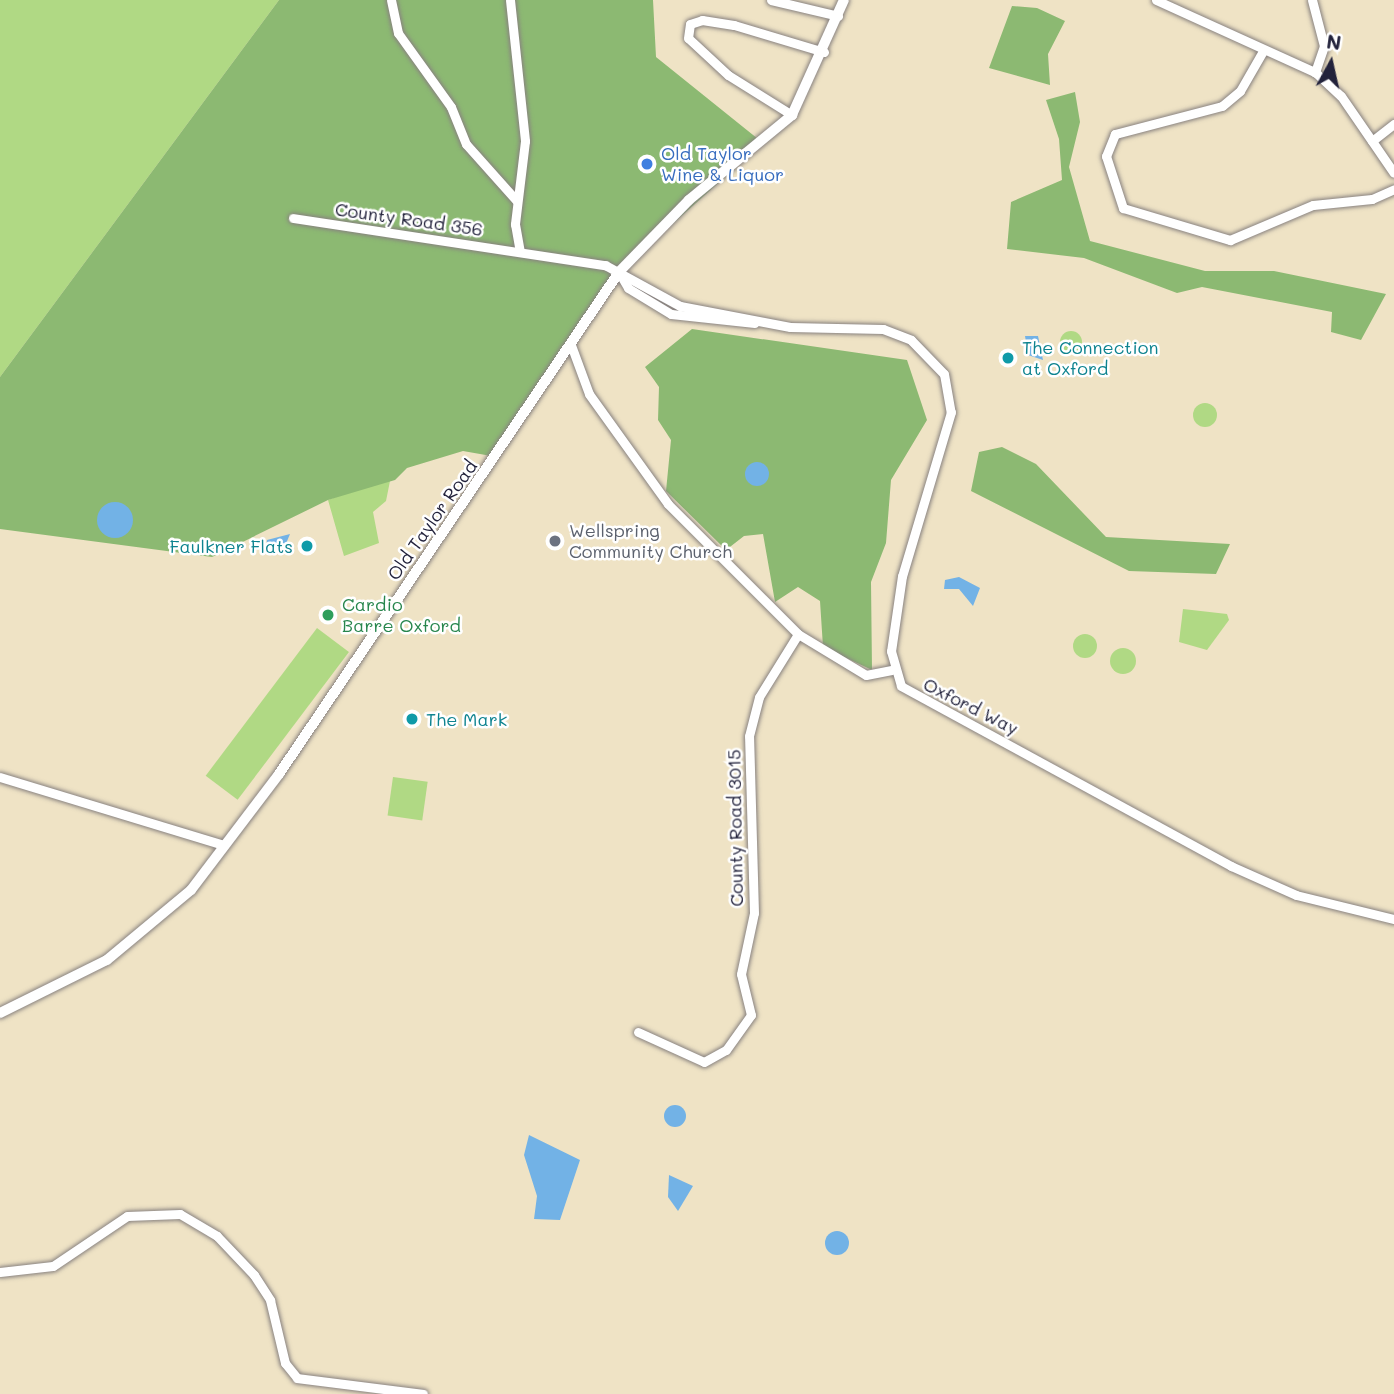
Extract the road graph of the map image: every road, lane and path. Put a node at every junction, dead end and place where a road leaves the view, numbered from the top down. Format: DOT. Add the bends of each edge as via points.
graph roads {
  1 [pos="391,0"];
  2 [pos="510,0"];
  3 [pos="771,0"];
  4 [pos="844,0"];
  5 [pos="1156,0"];
  6 [pos="1312,0"];
  7 [pos="838,16"];
  8 [pos="1263,51"];
  9 [pos="824,52"];
  10 [pos="1315,72"];
  11 [pos="792,115"];
  12 [pos="1394,124"];
  13 [pos="1372,141"];
  14 [pos="1394,173"];
  15 [pos="1394,189"];
  16 [pos="517,201"];
  17 [pos="292,218"];
  18 [pos="520,251"];
  19 [pos="619,272"];
  20 [pos="571,345"];
  21 [pos="798,634"];
  22 [pos="892,670"];
  23 [pos="0,777"];
  24 [pos="224,845"];
  25 [pos="1394,919"];
  26 [pos="0,1013"];
  27 [pos="638,1032"];
  28 [pos="0,1272"];
  29 [pos="423,1394"];
  1 -- 16 [label="street" via="398,33 451,107 466,144"];
  2 -- 16 [label="street" via="525,141"];
  3 -- 7 [label="street"];
  4 -- 7 [label="street, Old Taylor Road"];
  5 -- 8 [label="street"];
  6 -- 10 [label="street" via="1324,46"];
  7 -- 9 [label="street, Old Taylor Road"];
  8 -- 10 [label="street"];
  8 -- 15 [label="street" via="1243,87 1222,106 1115,134 1106,156 1123,208 1230,240 1313,205 1373,199"];
  9 -- 11 [label="street, Old Taylor Road"];
  9 -- 11 [label="street" via="734,25 702,20 690,24 688,38 728,75"];
  10 -- 13 [label="street"];
  11 -- 19 [label="street, Old Taylor Road" via="689,200"];
  12 -- 13 [label="street"];
  13 -- 14 [label="street"];
  16 -- 18 [label="street"];
  17 -- 18 [label="street, County Road 356"];
  18 -- 19 [label="street, County Road 356"];
  19 -- 20 [label="street, Old Taylor Road"];
  19 -- 22 [label="street" via="670,303 755,323 883,329 921,347 944,374 951,412 908,550"];
  20 -- 21 [label="street" via="589,394 668,504"];
  20 -- 24 [label="street, Old Taylor Road"];
  21 -- 22 [label="street" via="866,675"];
  21 -- 27 [label="street, County Road 3015" via="773,666 749,736 754,912 741,975 751,1015 726,1050 704,1062"];
  22 -- 25 [label="street, Oxford Way" via="910,694 1057,766 1231,866 1296,895"];
  23 -- 24 [label="street"];
  24 -- 26 [label="street, Old Taylor Road" via="191,890 137,941 62,986"];
  28 -- 29 [label="street" via="53,1266 127,1216 180,1214 217,1236 254,1275 270,1300 285,1363 297,1378"];
}
